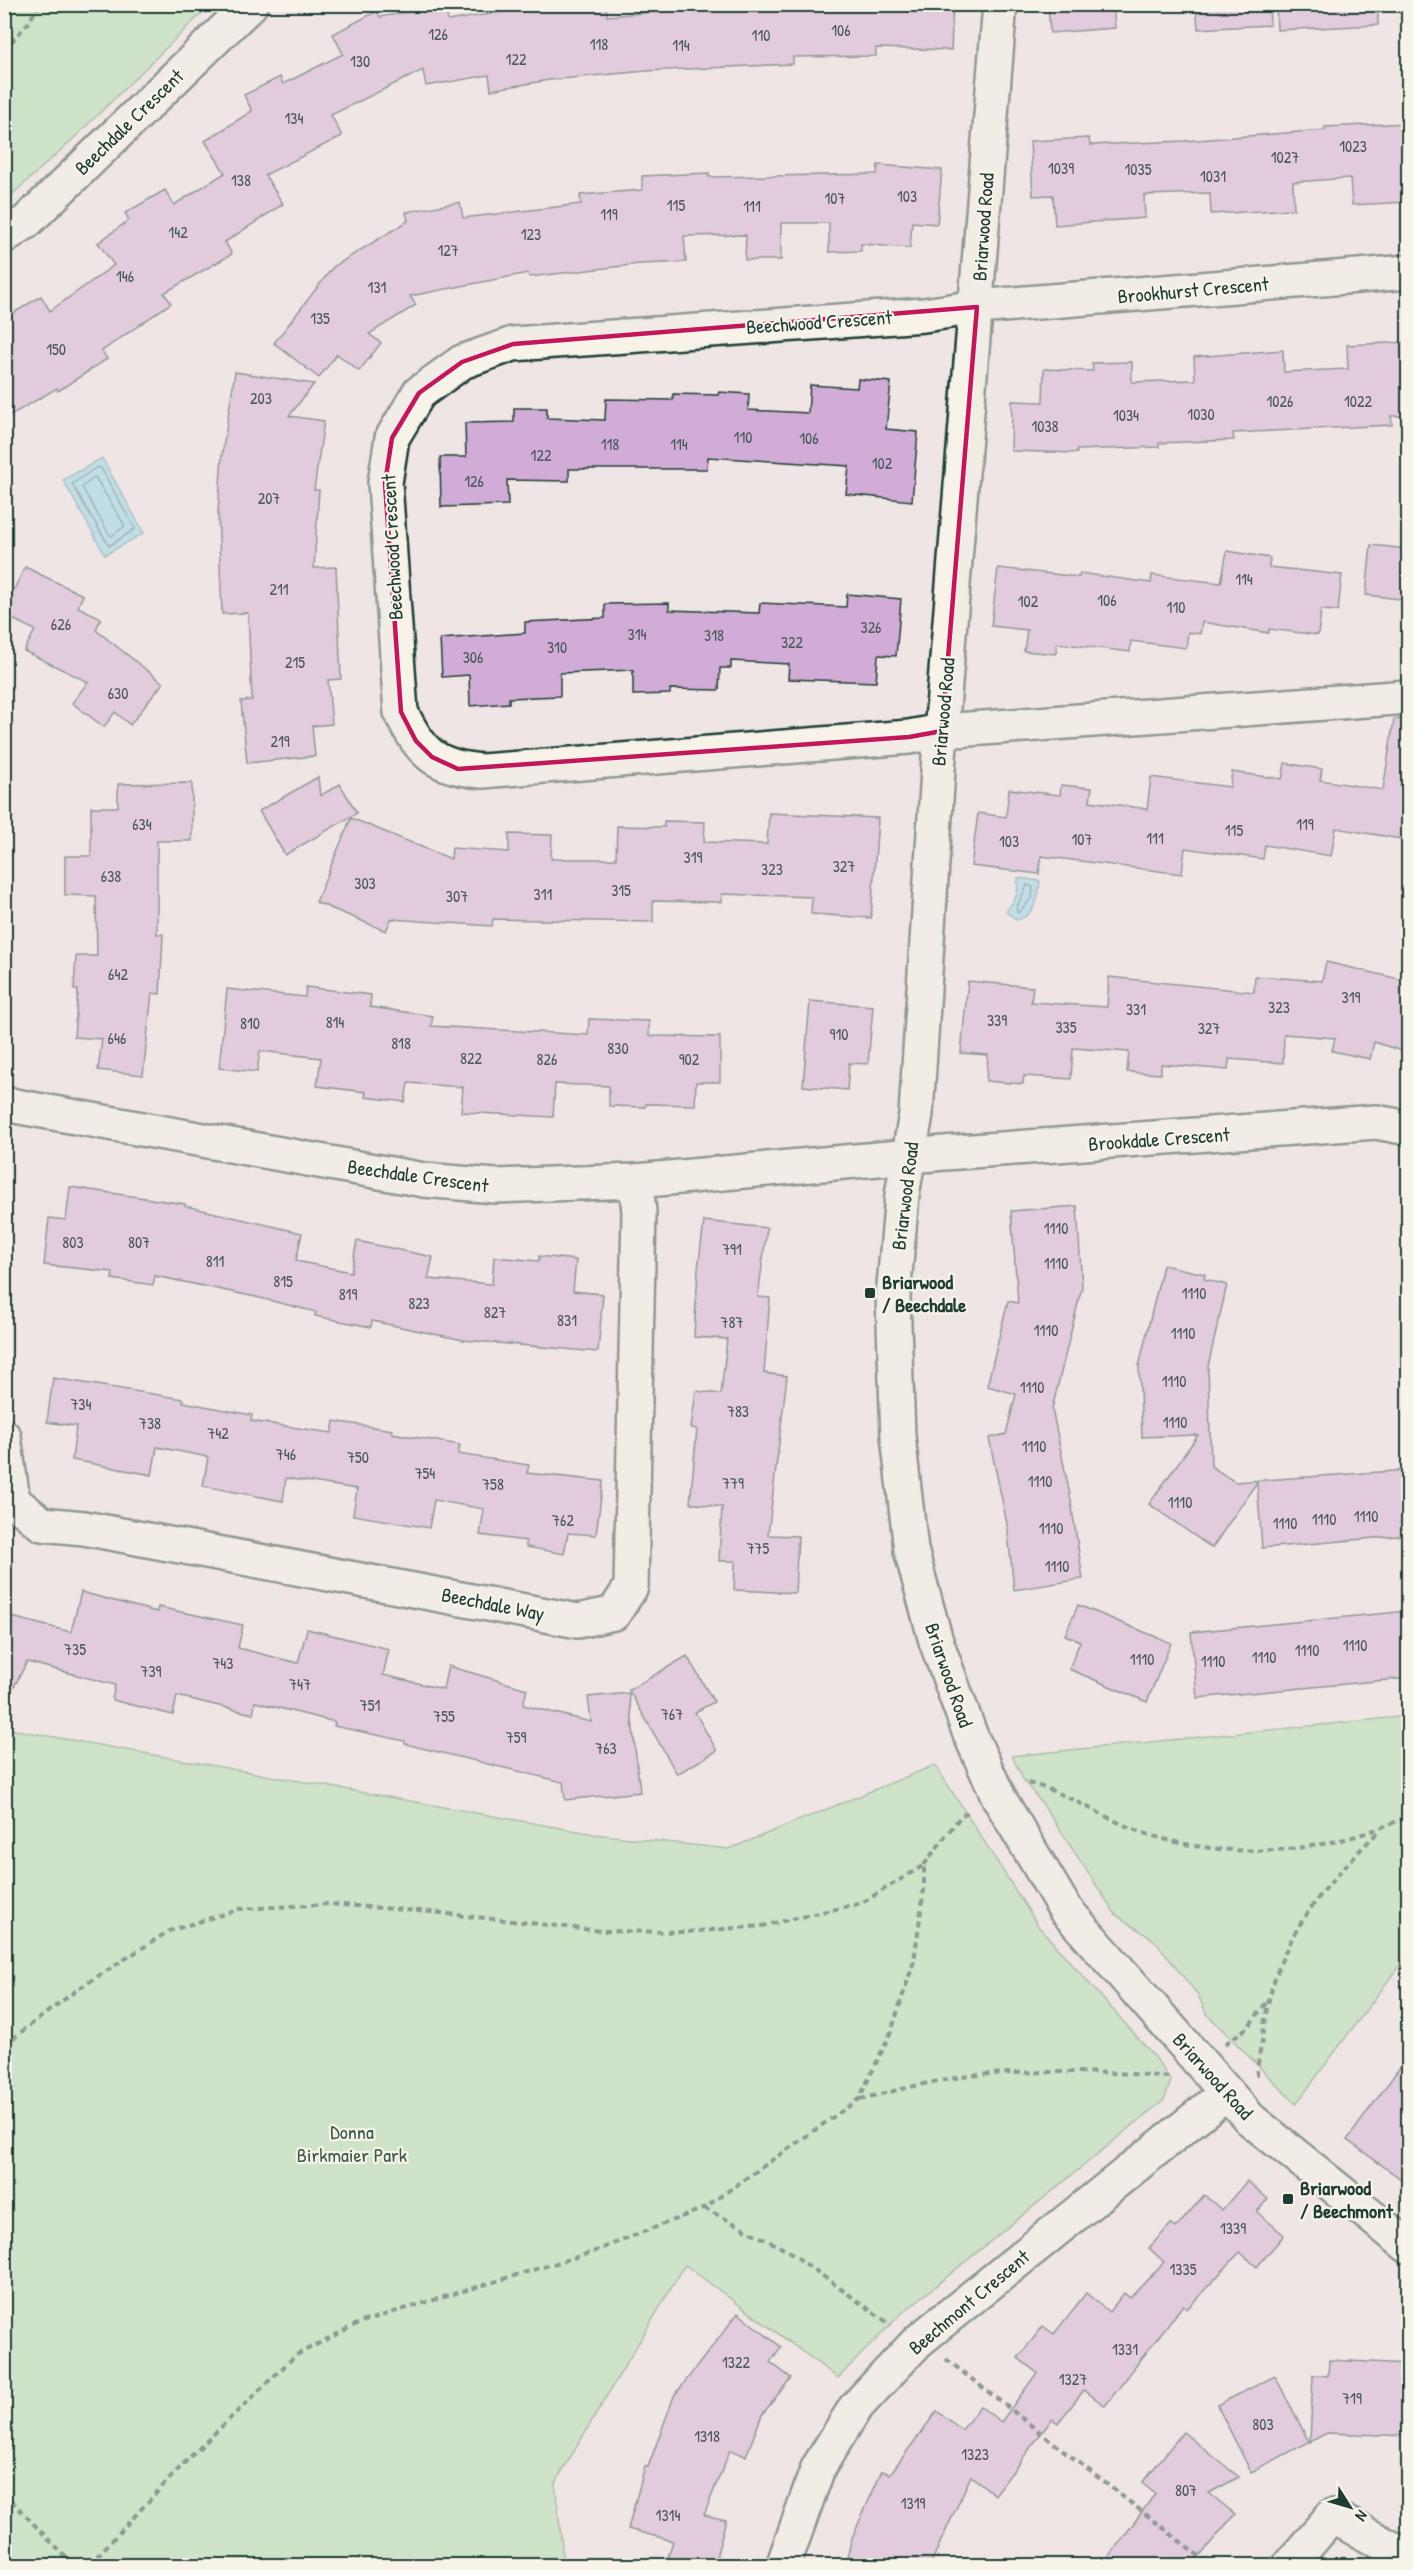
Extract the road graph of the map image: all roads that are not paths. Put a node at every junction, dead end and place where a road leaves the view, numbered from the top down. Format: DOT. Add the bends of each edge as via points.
graph roads {
  1 [pos="251,4"];
  2 [pos="1000,4"];
  3 [pos="4,236"];
  4 [pos="1408,273"];
  5 [pos="977,307"];
  6 [pos="1408,697"];
  7 [pos="942,731"];
  8 [pos="4,1104"];
  9 [pos="1408,1128"];
  10 [pos="908,1157"];
  11 [pos="636,1181"];
  12 [pos="4,1437"];
  13 [pos="1225,2094"];
  14 [pos="1408,2246"];
  15 [pos="1408,2557"];
  16 [pos="783,2565"];
  17 [pos="1289,2565"];
  1 -- 3 [label="street, Beechdale Crescent" via="26,222"];
  2 -- 5 [label="street, Briarwood Road"];
  4 -- 5 [label="street, Brookhurst Crescent"];
  5 -- 7 [label="street, Briarwood Road"];
  5 -- 7 [label="street, Beechwood Crescent" via="924,315 513,344 462,362 419,393 392,438 385,483 401,712 416,741 432,757 458,769 494,770 897,738"];
  6 -- 7 [label="street"];
  7 -- 10 [label="street, Briarwood Road" via="916,1114"];
  8 -- 11 [label="street, Beechdale Crescent" via="424,1180 495,1186"];
  9 -- 10 [label="street, Brookdale Crescent" via="1376,1122"];
  10 -- 11 [label="street, Beechdale Crescent"];
  10 -- 13 [label="street, Briarwood Road" via="893,1297 898,1436 911,1550 940,1651 970,1734 999,1798 1065,1909"];
  11 -- 12 [label="street, Beechdale Way" via="639,1212 631,1587 614,1613 578,1621 108,1532 42,1524 13,1501"];
  13 -- 14 [label="street, Briarwood Road" via="1296,2158"];
  13 -- 16 [label="street, Beechmont Crescent" via="918,2341 855,2408 824,2458"];
  15 -- 17 [label="street" via="1332,2516"];
}
